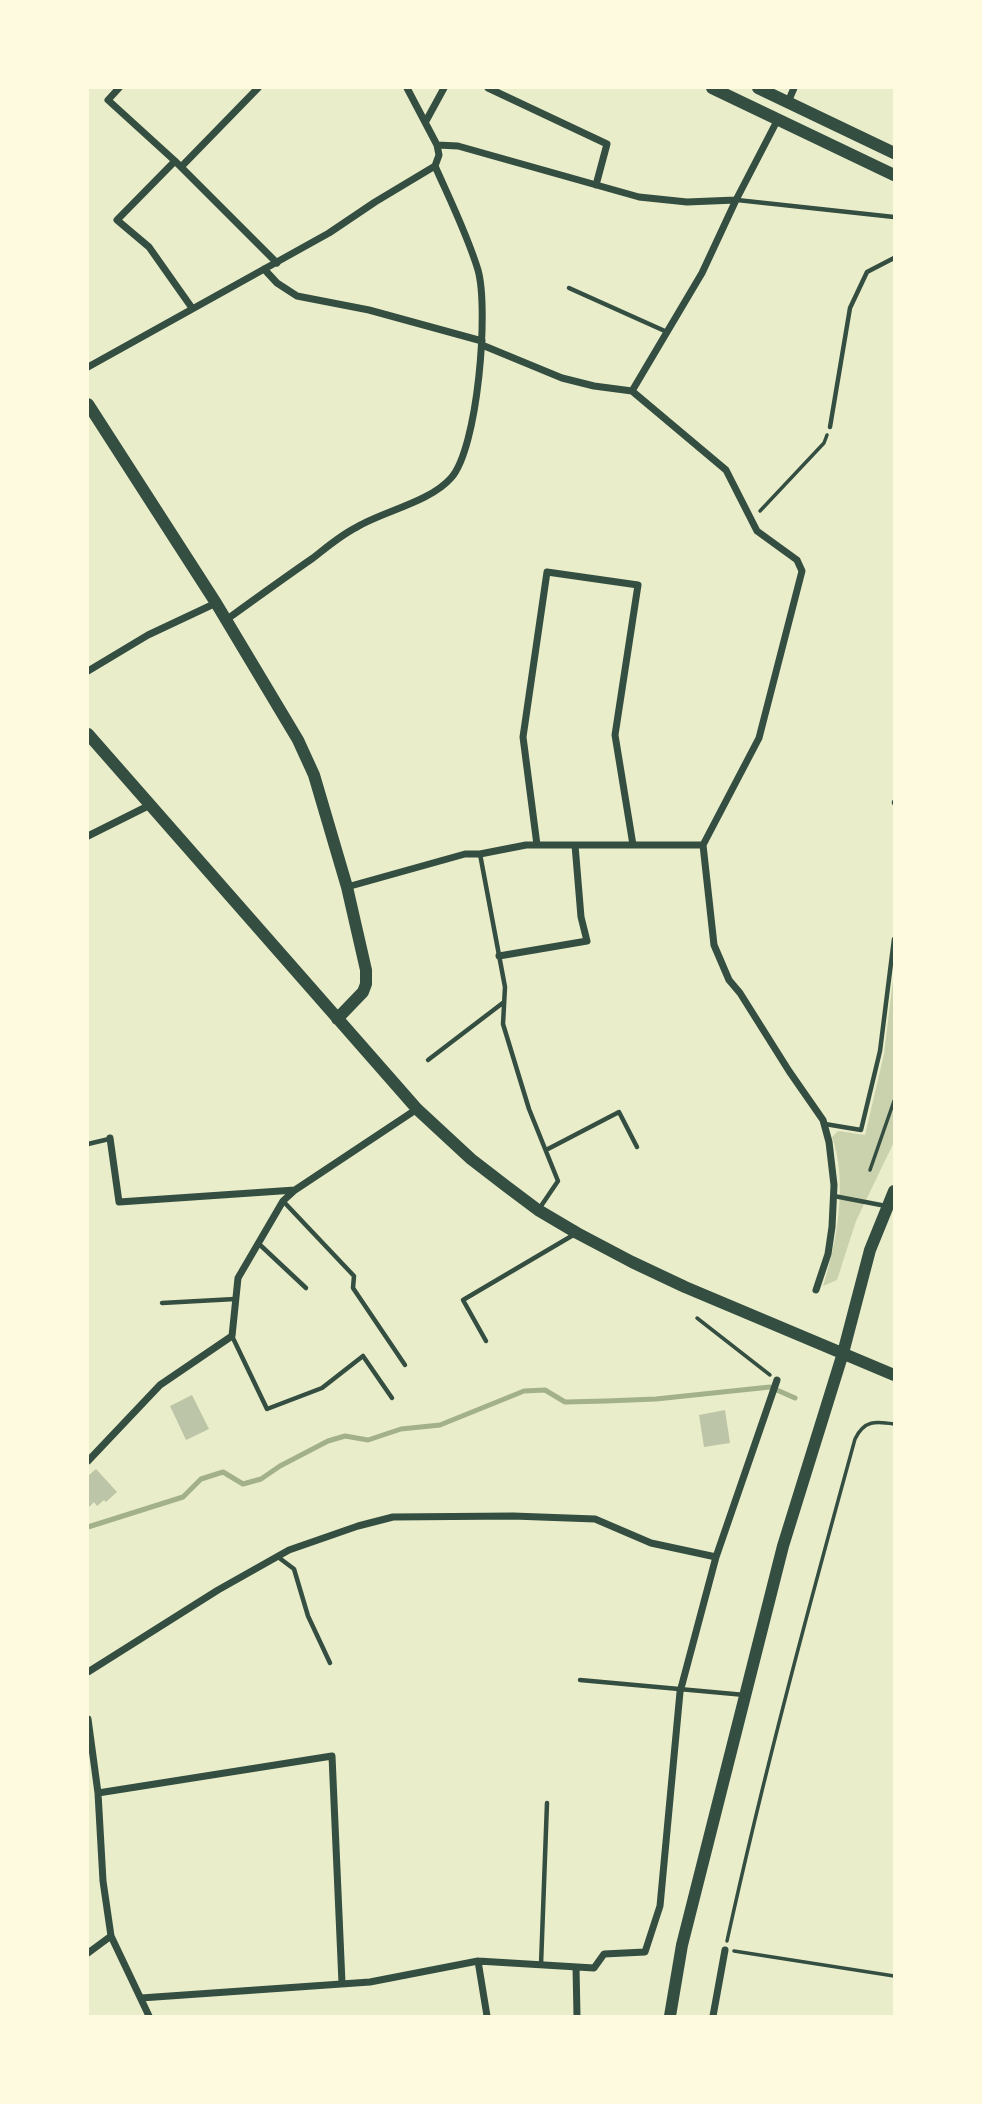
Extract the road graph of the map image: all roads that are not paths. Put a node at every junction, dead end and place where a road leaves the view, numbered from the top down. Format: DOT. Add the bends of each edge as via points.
graph roads {
  1 [pos="119,88"];
  2 [pos="258,88"];
  3 [pos="407,88"];
  4 [pos="444,88"];
  5 [pos="488,88"];
  6 [pos="712,88"];
  7 [pos="758,88"];
  8 [pos="794,88"];
  9 [pos="788,102"];
  10 [pos="778,119"];
  11 [pos="426,121"];
  12 [pos="437,145"];
  13 [pos="894,153"];
  14 [pos="178,164"];
  15 [pos="435,166"];
  16 [pos="894,175"];
  17 [pos="596,185"];
  18 [pos="736,200"];
  19 [pos="894,217"];
  20 [pos="894,258"];
  21 [pos="277,263"];
  22 [pos="264,269"];
  23 [pos="569,288"];
  24 [pos="192,308"];
  25 [pos="667,332"];
  26 [pos="482,343"];
  27 [pos="88,367"];
  28 [pos="632,391"];
  29 [pos="88,404"];
  30 [pos="830,427"];
  31 [pos="216,603"];
  32 [pos="226,620"];
  33 [pos="88,670"];
  34 [pos="88,734"];
  35 [pos="150,805"];
  36 [pos="88,835"];
  37 [pos="537,845"];
  38 [pos="575,845"];
  39 [pos="633,845"];
  40 [pos="703,845"];
  41 [pos="480,854"];
  42 [pos="347,887"];
  43 [pos="894,939"];
  44 [pos="499,956"];
  45 [pos="505,1001"];
  46 [pos="337,1019"];
  47 [pos="428,1060"];
  48 [pos="417,1109"];
  49 [pos="824,1124"];
  50 [pos="110,1138"];
  51 [pos="88,1144"];
  52 [pos="637,1147"];
  53 [pos="546,1150"];
  54 [pos="295,1190"];
  55 [pos="894,1191"];
  56 [pos="834,1196"];
  57 [pos="283,1200"];
  58 [pos="887,1206"];
  59 [pos="538,1210"];
  60 [pos="576,1233"];
  61 [pos="258,1243"];
  62 [pos="306,1288"];
  63 [pos="816,1290"];
  64 [pos="236,1299"];
  65 [pos="162,1303"];
  66 [pos="232,1336"];
  67 [pos="486,1341"];
  68 [pos="844,1353"];
  69 [pos="405,1365"];
  70 [pos="894,1375"];
  71 [pos="777,1380"];
  72 [pos="392,1398"];
  73 [pos="88,1461"];
  74 [pos="277,1557"];
  75 [pos="716,1557"];
  76 [pos="330,1663"];
  77 [pos="88,1672"];
  78 [pos="580,1680"];
  79 [pos="681,1688"];
  80 [pos="746,1695"];
  81 [pos="88,1719"];
  82 [pos="91,1774"];
  83 [pos="98,1793"];
  84 [pos="547,1803"];
  85 [pos="111,1936"];
  86 [pos="725,1950"];
  87 [pos="88,1953"];
  88 [pos="478,1961"];
  89 [pos="541,1965"];
  90 [pos="576,1966"];
  91 [pos="342,1983"];
  92 [pos="141,1998"];
  93 [pos="149,2017"];
  94 [pos="487,2017"];
  95 [pos="577,2017"];
  96 [pos="670,2017"];
  97 [pos="713,2017"];
  1 -- 14 [label="street" via="108,100"];
  2 -- 14 [label="street"];
  3 -- 11 [label="street"];
  4 -- 11 [label="street"];
  5 -- 17 [label="street" via="607,144"];
  6 -- 10 [label="street"];
  7 -- 9 [label="street"];
  8 -- 9 [label="street"];
  9 -- 13 [label="street"];
  10 -- 16 [label="street"];
  10 -- 18 [label="street"];
  11 -- 12 [label="street"];
  12 -- 15 [label="street"];
  12 -- 17 [label="street" via="458,146"];
  14 -- 21 [label="street"];
  14 -- 24 [label="street" via="117,220 149,247"];
  15 -- 21 [label="street"];
  15 -- 26 [label="street" via="478,272"];
  17 -- 18 [label="street" via="639,197 687,202"];
  18 -- 19 [label="lane"];
  18 -- 25 [label="street" via="702,273"];
  20 -- 30 [label="lane" via="867,272 850,308"];
  21 -- 22 [label="street"];
  22 -- 24 [label="street"];
  22 -- 26 [label="street" via="297,296 369,310"];
  23 -- 25 [label="lane"];
  24 -- 27 [label="street"];
  25 -- 28 [label="street"];
  26 -- 28 [label="street" via="562,379"];
  26 -- 32 [label="street" via="470,432 451,479 422,499 355,527"];
  28 -- 40 [label="street" via="726,470 757,531 797,560 802,571 759,738"];
  29 -- 31 [label="street"];
  31 -- 32 [label="street"];
  31 -- 33 [label="street"];
  32 -- 42 [label="street" via="298,740 326,812"];
  34 -- 35 [label="street"];
  35 -- 36 [label="street"];
  35 -- 46 [label="street"];
  37 -- 38 [label="street"];
  37 -- 39 [label="street" via="523,737 547,572 638,586 615,736"];
  37 -- 41 [label="street"];
  38 -- 39 [label="street"];
  38 -- 44 [label="street" via="587,942"];
  39 -- 40 [label="street"];
  40 -- 49 [label="street" via="714,945 729,979"];
  41 -- 42 [label="street" via="465,854"];
  41 -- 44 [label="lane"];
  42 -- 46 [label="street" via="366,985"];
  43 -- 49 [label="lane" via="880,1051 861,1130"];
  44 -- 45 [label="lane"];
  45 -- 47 [label="lane"];
  45 -- 53 [label="lane" via="503,1024"];
  46 -- 48 [label="street"];
  48 -- 54 [label="street"];
  48 -- 59 [label="street" via="471,1159"];
  49 -- 56 [label="street"];
  50 -- 51 [label="lane"];
  50 -- 54 [label="street" via="120,1202"];
  52 -- 53 [label="lane" via="619,1112"];
  53 -- 59 [label="lane" via="558,1181"];
  54 -- 57 [label="street"];
  55 -- 58 [label="street"];
  56 -- 58 [label="lane"];
  56 -- 63 [label="street" via="828,1254"];
  57 -- 61 [label="street"];
  57 -- 69 [label="lane" via="354,1276 354,1287"];
  58 -- 68 [label="street" via="863,1273"];
  59 -- 60 [label="street"];
  60 -- 67 [label="lane" via="463,1300"];
  60 -- 68 [label="street" via="685,1287"];
  61 -- 62 [label="lane"];
  61 -- 64 [label="street" via="238,1278"];
  64 -- 65 [label="lane"];
  64 -- 66 [label="street"];
  66 -- 72 [label="lane" via="267,1409 322,1388 363,1356"];
  66 -- 73 [label="street" via="160,1385"];
  68 -- 70 [label="street"];
  68 -- 80 [label="street" via="783,1546"];
  71 -- 75 [label="street"];
  74 -- 75 [label="street" via="393,1517 513,1516 595,1519 651,1543"];
  74 -- 76 [label="lane" via="294,1569 307,1616"];
  74 -- 77 [label="street"];
  75 -- 79 [label="street"];
  78 -- 79 [label="lane"];
  79 -- 80 [label="lane"];
  79 -- 90 [label="street" via="660,1906 645,1952 604,1954 594,1968"];
  80 -- 96 [label="street" via="682,1945"];
  81 -- 82 [label="street"];
  82 -- 83 [label="street"];
  83 -- 85 [label="street"];
  83 -- 91 [label="street" via="332,1756"];
  84 -- 89 [label="lane"];
  85 -- 87 [label="street"];
  85 -- 92 [label="street"];
  86 -- 97 [label="street"];
  88 -- 89 [label="street"];
  88 -- 91 [label="street"];
  88 -- 94 [label="street"];
  89 -- 90 [label="street"];
  90 -- 95 [label="street"];
  91 -- 92 [label="street"];
  92 -- 93 [label="street"];
}
